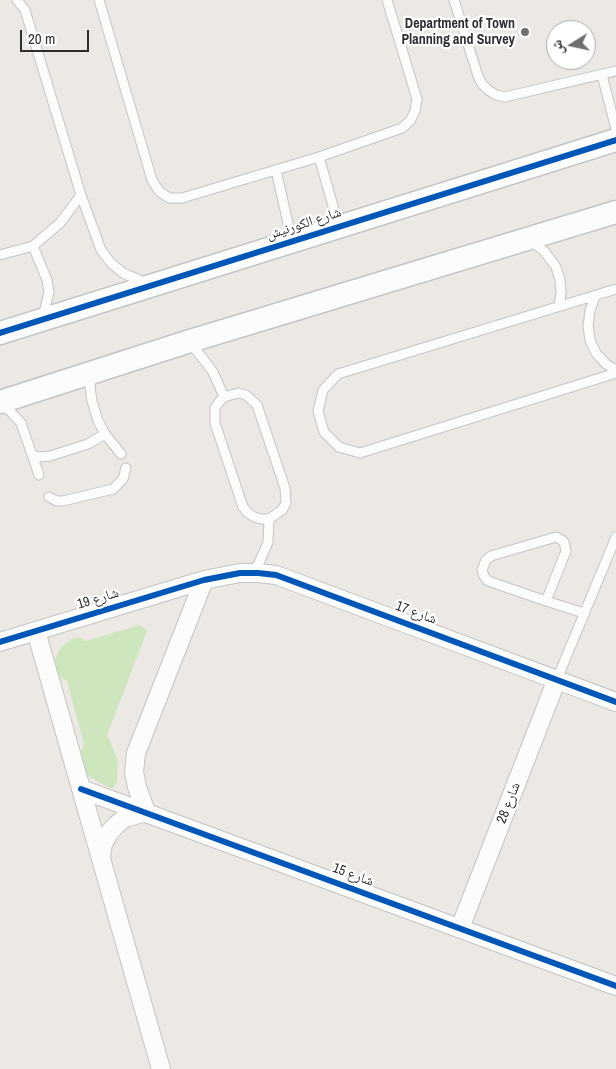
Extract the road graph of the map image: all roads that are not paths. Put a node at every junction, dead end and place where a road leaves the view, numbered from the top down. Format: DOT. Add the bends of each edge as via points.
graph roads {
  1 [pos="16,0"];
  2 [pos="99,0"];
  3 [pos="387,0"];
  4 [pos="454,0"];
  5 [pos="616,71"];
  6 [pos="602,75"];
  7 [pos="616,129"];
  8 [pos="616,140"];
  9 [pos="319,157"];
  10 [pos="276,170"];
  11 [pos="81,195"];
  12 [pos="616,212"];
  13 [pos="339,226"];
  14 [pos="528,240"];
  15 [pos="292,241"];
  16 [pos="33,246"];
  17 [pos="0,255"];
  18 [pos="153,286"];
  19 [pos="616,290"];
  20 [pos="595,296"];
  21 [pos="559,306"];
  22 [pos="42,320"];
  23 [pos="0,333"];
  24 [pos="187,342"];
  25 [pos="92,372"];
  26 [pos="616,372"];
  27 [pos="224,397"];
  28 [pos="0,404"];
  29 [pos="105,434"];
  30 [pos="121,454"];
  31 [pos="32,455"];
  32 [pos="126,468"];
  33 [pos="39,475"];
  34 [pos="49,497"];
  35 [pos="269,519"];
  36 [pos="616,537"];
  37 [pos="252,573"];
  38 [pos="204,580"];
  39 [pos="546,601"];
  40 [pos="584,613"];
  41 [pos="36,631"];
  42 [pos="0,642"];
  43 [pos="557,678"];
  44 [pos="616,702"];
  45 [pos="81,789"];
  46 [pos="146,812"];
  47 [pos="101,856"];
  48 [pos="460,928"];
  49 [pos="616,986"];
  50 [pos="161,1069"];
  1 -- 11 [label="lane" via="25,10"];
  2 -- 10 [label="lane" via="152,180 159,191 169,198 182,198"];
  3 -- 9 [label="lane" via="415,88 416,111 402,128"];
  4 -- 6 [label="lane" via="478,76 482,84 496,95 505,96"];
  5 -- 6 [label="lane"];
  6 -- 7 [label="lane"];
  8 -- 13 [label="street, شارع الكورنيش"];
  9 -- 10 [label="lane"];
  9 -- 13 [label="lane"];
  10 -- 15 [label="lane"];
  11 -- 16 [label="lane" via="60,223"];
  11 -- 18 [label="lane" via="101,250 110,263 123,273"];
  12 -- 14 [label="street"];
  13 -- 15 [label="street, شارع الكورنيش"];
  14 -- 21 [label="lane" via="544,251 556,267 560,280"];
  14 -- 24 [label="street"];
  15 -- 18 [label="street, شارع الكورنيش"];
  16 -- 17 [label="lane"];
  16 -- 22 [label="lane" via="49,292"];
  18 -- 22 [label="street, شارع الكورنيش"];
  19 -- 20 [label="lane"];
  20 -- 21 [label="lane"];
  20 -- 26 [label="lane" via="588,326 590,340 596,353"];
  21 -- 26 [label="lane" via="338,374 323,390 318,411 324,432 339,447 360,453"];
  22 -- 23 [label="street, شارع الكورنيش"];
  24 -- 25 [label="street"];
  24 -- 27 [label="lane" via="213,372"];
  25 -- 28 [label="street"];
  25 -- 29 [label="lane" via="92,401"];
  27 -- 35 [label="lane" via="215,408 214,416 243,507 254,517"];
  27 -- 35 [label="lane" via="238,393 246,395 257,405 286,495 282,510"];
  28 -- 31 [label="lane" via="21,423"];
  29 -- 30 [label="lane"];
  29 -- 31 [label="lane" via="88,444 50,456"];
  31 -- 33 [label="lane"];
  32 -- 34 [label="lane" via="123,479 114,489 63,502"];
  35 -- 37 [label="lane" via="268,542"];
  36 -- 40 [label="lane"];
  37 -- 38 [label="street, شارع 17"];
  37 -- 43 [label="street, شارع 17" via="276,575"];
  38 -- 41 [label="street, شارع 19"];
  38 -- 46 [label="street" via="136,753 134,772"];
  39 -- 39 [label="lane" via="488,581 482,570 486,560 490,556 556,537 560,539 566,551"];
  39 -- 40 [label="lane"];
  40 -- 43 [label="lane"];
  41 -- 42 [label="street, شارع 19"];
  41 -- 45 [label="street"];
  43 -- 44 [label="street, شارع 17"];
  43 -- 48 [label="street, شارع 28"];
  45 -- 46 [label="street, شارع 15"];
  45 -- 47 [label="street"];
  46 -- 47 [label="street" via="125,818 116,825 103,844"];
  46 -- 48 [label="street, شارع 15"];
  47 -- 50 [label="street"];
  48 -- 49 [label="street, شارع 15"];
}
